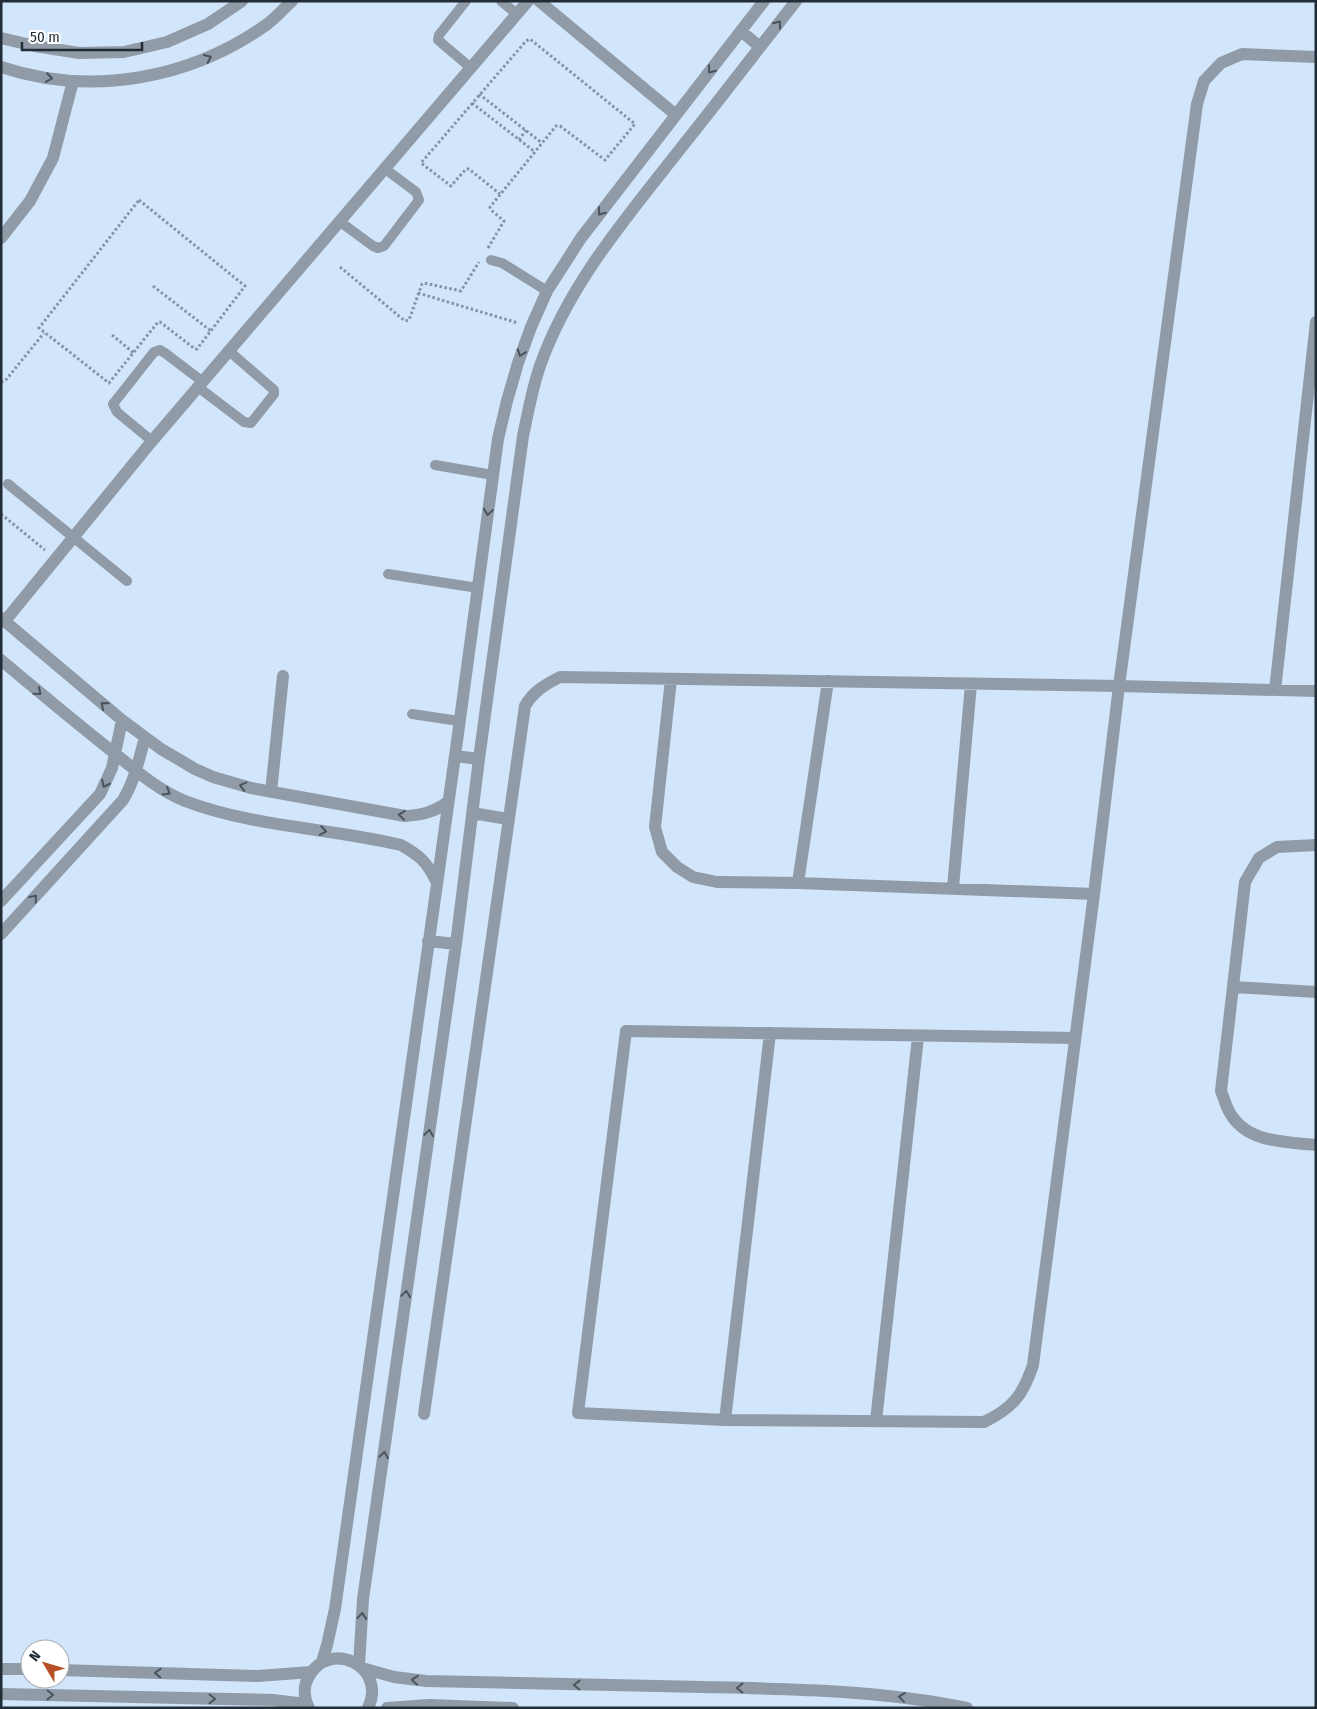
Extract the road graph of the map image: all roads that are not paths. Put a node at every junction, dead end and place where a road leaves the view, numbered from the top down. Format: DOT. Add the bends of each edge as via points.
graph roads {
  1 [pos="242,1"];
  2 [pos="292,1"];
  3 [pos="466,1"];
  4 [pos="501,1"];
  5 [pos="528,1"];
  6 [pos="539,1"];
  7 [pos="764,1"];
  8 [pos="796,1"];
  9 [pos="517,14"];
  10 [pos="741,31"];
  11 [pos="1,38"];
  12 [pos="760,48"];
  13 [pos="1316,57"];
  14 [pos="1,67"];
  15 [pos="471,68"];
  16 [pos="73,81"];
  17 [pos="676,115"];
  18 [pos="384,168"];
  19 [pos="622,185"];
  20 [pos="640,200"];
  21 [pos="339,221"];
  22 [pos="1,238"];
  23 [pos="488,257"];
  24 [pos="547,291"];
  25 [pos="1316,322"];
  26 [pos="229,351"];
  27 [pos="200,384"];
  28 [pos="152,441"];
  29 [pos="435,465"];
  30 [pos="493,475"];
  31 [pos="8,484"];
  32 [pos="74,537"];
  33 [pos="388,574"];
  34 [pos="128,581"];
  35 [pos="478,588"];
  36 [pos="3,620"];
  37 [pos="1,660"];
  38 [pos="283,676"];
  39 [pos="671,679"];
  40 [pos="828,682"];
  41 [pos="971,684"];
  42 [pos="1119,686"];
  43 [pos="1275,690"];
  44 [pos="1316,691"];
  45 [pos="412,714"];
  46 [pos="122,720"];
  47 [pos="459,721"];
  48 [pos="144,737"];
  49 [pos="116,754"];
  50 [pos="455,756"];
  51 [pos="479,759"];
  52 [pos="137,770"];
  53 [pos="271,792"];
  54 [pos="448,802"];
  55 [pos="472,813"];
  56 [pos="508,819"];
  57 [pos="1316,845"];
  58 [pos="436,882"];
  59 [pos="798,883"];
  60 [pos="953,888"];
  61 [pos="1094,894"];
  62 [pos="1,901"];
  63 [pos="1,934"];
  64 [pos="428,941"];
  65 [pos="456,944"];
  66 [pos="1233,986"];
  67 [pos="1316,992"];
  68 [pos="770,1033"];
  69 [pos="918,1037"];
  70 [pos="1075,1038"];
  71 [pos="1316,1145"];
  72 [pos="424,1414"];
  73 [pos="725,1420"];
  74 [pos="876,1421"];
  75 [pos="322,1662"];
  76 [pos="361,1666"];
  77 [pos="1,1668"];
  78 [pos="20,1669"];
  79 [pos="70,1670"];
  80 [pos="311,1672"];
  81 [pos="1,1694"];
  82 [pos="308,1706"];
  83 [pos="368,1708"];
  84 [pos="387,1708"];
  85 [pos="513,1708"];
  86 [pos="967,1708"];
  1 -- 11 [label="street" via="208,24 168,42 124,52 79,53"];
  16 -- 2 [label="street, one-way" via="114,81 195,63 233,46 268,24"];
  3 -- 15 [label="lane" via="438,35 438,40"];
  4 -- 9 [label="lane"];
  5 -- 9 [label="street"];
  6 -- 17 [label="street"];
  7 -- 10 [label="street"];
  12 -- 8 [label="street, one-way"];
  9 -- 15 [label="street"];
  10 -- 12 [label="street"];
  10 -- 17 [label="street, one-way"];
  12 -- 20 [label="street"];
  13 -- 42 [label="street" via="1242,54 1220,63 1204,81 1197,104"];
  14 -- 16 [label="street, one-way"];
  15 -- 18 [label="street"];
  16 -- 22 [label="street" via="53,158 30,201"];
  17 -- 19 [label="street"];
  18 -- 21 [label="street"];
  18 -- 21 [label="lane" via="416,192 419,200 384,246 373,246"];
  19 -- 20 [label="street"];
  19 -- 24 [label="street, one-way" via="581,238"];
  20 -- 51 [label="street" via="602,251 571,301 540,366 523,436"];
  21 -- 26 [label="street"];
  23 -- 24 [label="lane"];
  24 -- 30 [label="street, one-way" via="506,401"];
  25 -- 43 [label="street"];
  26 -- 27 [label="street"];
  26 -- 27 [label="lane" via="274,390 251,423 244,422"];
  27 -- 28 [label="street"];
  27 -- 28 [label="lane" via="165,352 154,352 113,404 117,412"];
  28 -- 32 [label="street"];
  29 -- 30 [label="lane"];
  30 -- 35 [label="street, one-way"];
  31 -- 32 [label="lane"];
  32 -- 34 [label="lane"];
  32 -- 36 [label="street"];
  33 -- 35 [label="lane"];
  35 -- 47 [label="street"];
  46 -- 36 [label="street, one-way"];
  37 -- 49 [label="street, one-way"];
  38 -- 53 [label="street"];
  39 -- 40 [label="street"];
  39 -- 56 [label="street" via="560,677 538,689 525,706"];
  39 -- 59 [label="street" via="655,827 662,852 693,877 717,882"];
  40 -- 41 [label="street"];
  40 -- 59 [label="street"];
  41 -- 42 [label="street"];
  41 -- 60 [label="street"];
  42 -- 43 [label="street"];
  42 -- 61 [label="street"];
  43 -- 44 [label="street"];
  45 -- 47 [label="lane"];
  46 -- 48 [label="street"];
  46 -- 49 [label="street"];
  47 -- 50 [label="street"];
  48 -- 52 [label="street"];
  53 -- 48 [label="street, one-way" via="204,773"];
  49 -- 52 [label="street"];
  49 -- 62 [label="street, one-way" via="100,794"];
  50 -- 51 [label="street"];
  50 -- 54 [label="street"];
  51 -- 55 [label="street"];
  52 -- 58 [label="street, one-way" via="169,794 205,808 401,845 416,853 429,866"];
  63 -- 52 [label="street, one-way" via="123,800"];
  54 -- 53 [label="street, one-way" via="421,815 405,816"];
  54 -- 58 [label="street"];
  55 -- 56 [label="street"];
  55 -- 65 [label="street"];
  56 -- 72 [label="street"];
  57 -- 66 [label="street" via="1277,847 1259,858 1245,882"];
  58 -- 64 [label="street"];
  59 -- 60 [label="street"];
  60 -- 61 [label="street"];
  61 -- 70 [label="street"];
  64 -- 65 [label="street"];
  64 -- 75 [label="street" via="335,1609"];
  76 -- 65 [label="street, one-way" via="363,1599"];
  66 -- 67 [label="street"];
  66 -- 71 [label="street" via="1221,1091 1230,1114 1248,1132 1271,1141"];
  68 -- 69 [label="street"];
  68 -- 73 [label="street"];
  68 -- 73 [label="street" via="626,1031 578,1413"];
  69 -- 70 [label="street"];
  69 -- 74 [label="street"];
  70 -- 74 [label="street" via="1033,1365 1027,1384 1002,1414 984,1422"];
  73 -- 74 [label="street"];
  75 -- 76 [label="street" via="341,1658"];
  75 -- 80 [label="street"];
  76 -- 83 [label="street" via="371,1684"];
  86 -- 76 [label="street, one-way" via="860,1693 426,1681 394,1677"];
  77 -- 78 [label="street"];
  80 -- 79 [label="street, one-way" via="258,1676"];
  80 -- 82 [label="street" via="305,1693"];
  81 -- 82 [label="street, one-way" via="273,1700"];
  84 -- 85 [label="street" via="429,1705"];
}
